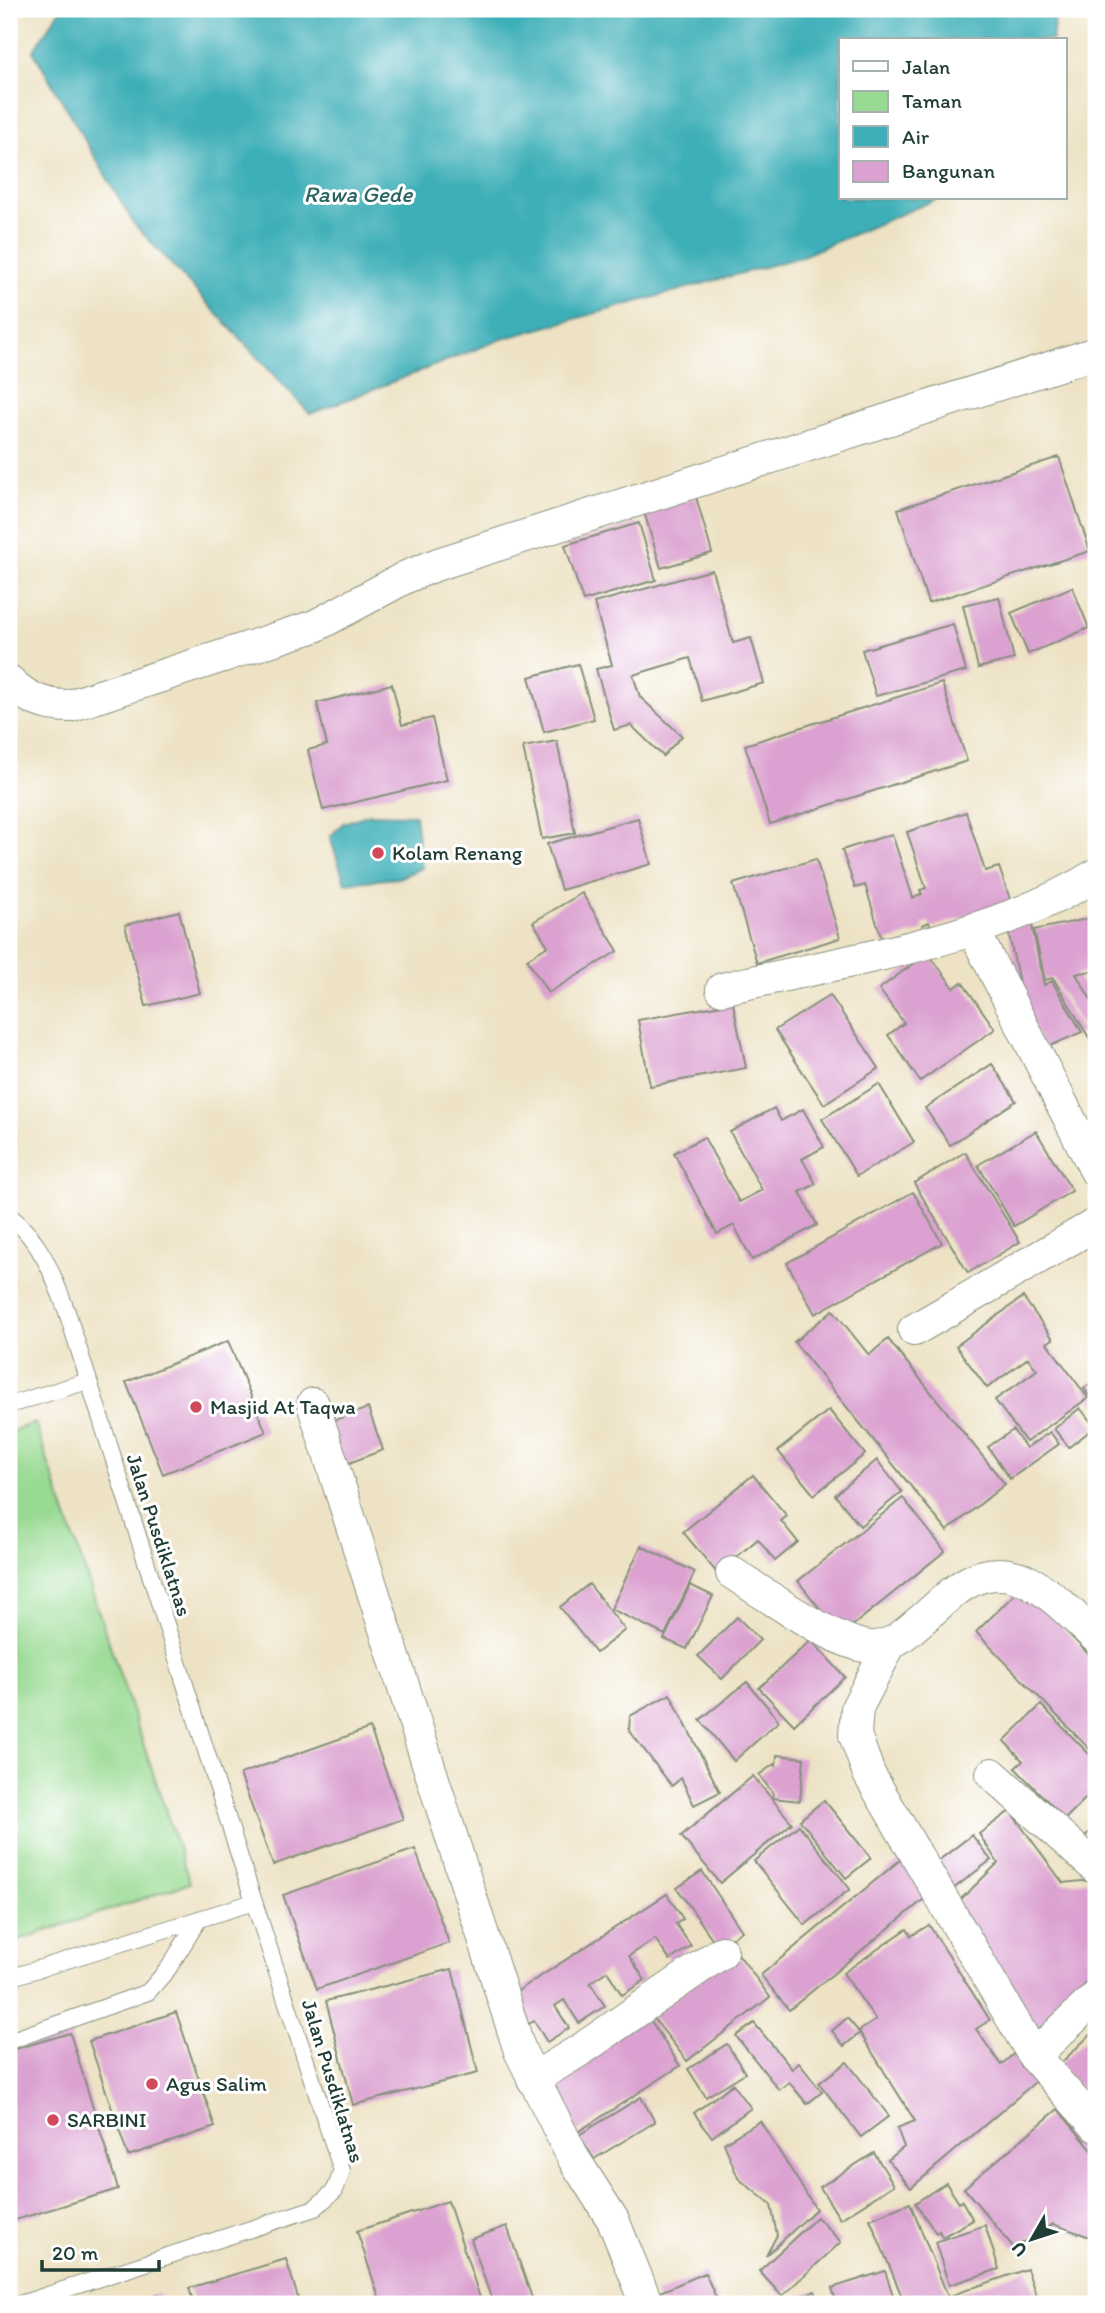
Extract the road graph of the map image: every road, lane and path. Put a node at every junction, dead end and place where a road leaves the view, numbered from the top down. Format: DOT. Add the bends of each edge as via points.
graph roads {
  1 [pos="1096,353"];
  2 [pos="9,681"];
  3 [pos="1096,875"];
  4 [pos="974,931"];
  5 [pos="722,989"];
  6 [pos="1096,1171"];
  7 [pos="9,1215"];
  8 [pos="1096,1224"];
  9 [pos="914,1330"];
  10 [pos="88,1381"];
  11 [pos="313,1404"];
  12 [pos="9,1405"];
  13 [pos="732,1573"];
  14 [pos="1096,1637"];
  15 [pos="890,1644"];
  16 [pos="992,1774"];
  17 [pos="1096,1868"];
  18 [pos="254,1902"];
  19 [pos="199,1919"];
  20 [pos="722,1952"];
  21 [pos="9,1978"];
  22 [pos="1096,1997"];
  23 [pos="9,2041"];
  24 [pos="1034,2056"];
  25 [pos="533,2079"];
  26 [pos="1096,2126"];
  27 [pos="20,2304"];
  28 [pos="647,2304"];
  1 -- 2 [label="street" via="438,564 315,626 69,706 49,706 24,695"];
  3 -- 4 [label="street" via="1063,895"];
  4 -- 5 [label="street"];
  4 -- 6 [label="street"];
  7 -- 10 [label="lane, Jalan Pusdiklatnas" via="42,1250"];
  8 -- 9 [label="street"];
  10 -- 12 [label="lane"];
  10 -- 18 [label="lane, Jalan Pusdiklatnas"];
  11 -- 25 [label="street" via="520,2052"];
  13 -- 15 [label="street" via="842,1640 864,1646"];
  14 -- 15 [label="street" via="1039,1586 1004,1573 964,1585"];
  15 -- 24 [label="street" via="857,1708 855,1735 869,1774"];
  16 -- 17 [label="street"];
  18 -- 19 [label="lane"];
  18 -- 27 [label="lane, Jalan Pusdiklatnas" via="342,2168 340,2183 314,2208"];
  19 -- 21 [label="lane"];
  19 -- 23 [label="lane" via="148,1993"];
  20 -- 25 [label="street"];
  22 -- 24 [label="street"];
  24 -- 26 [label="street"];
  25 -- 28 [label="street" via="613,2220"];
}
